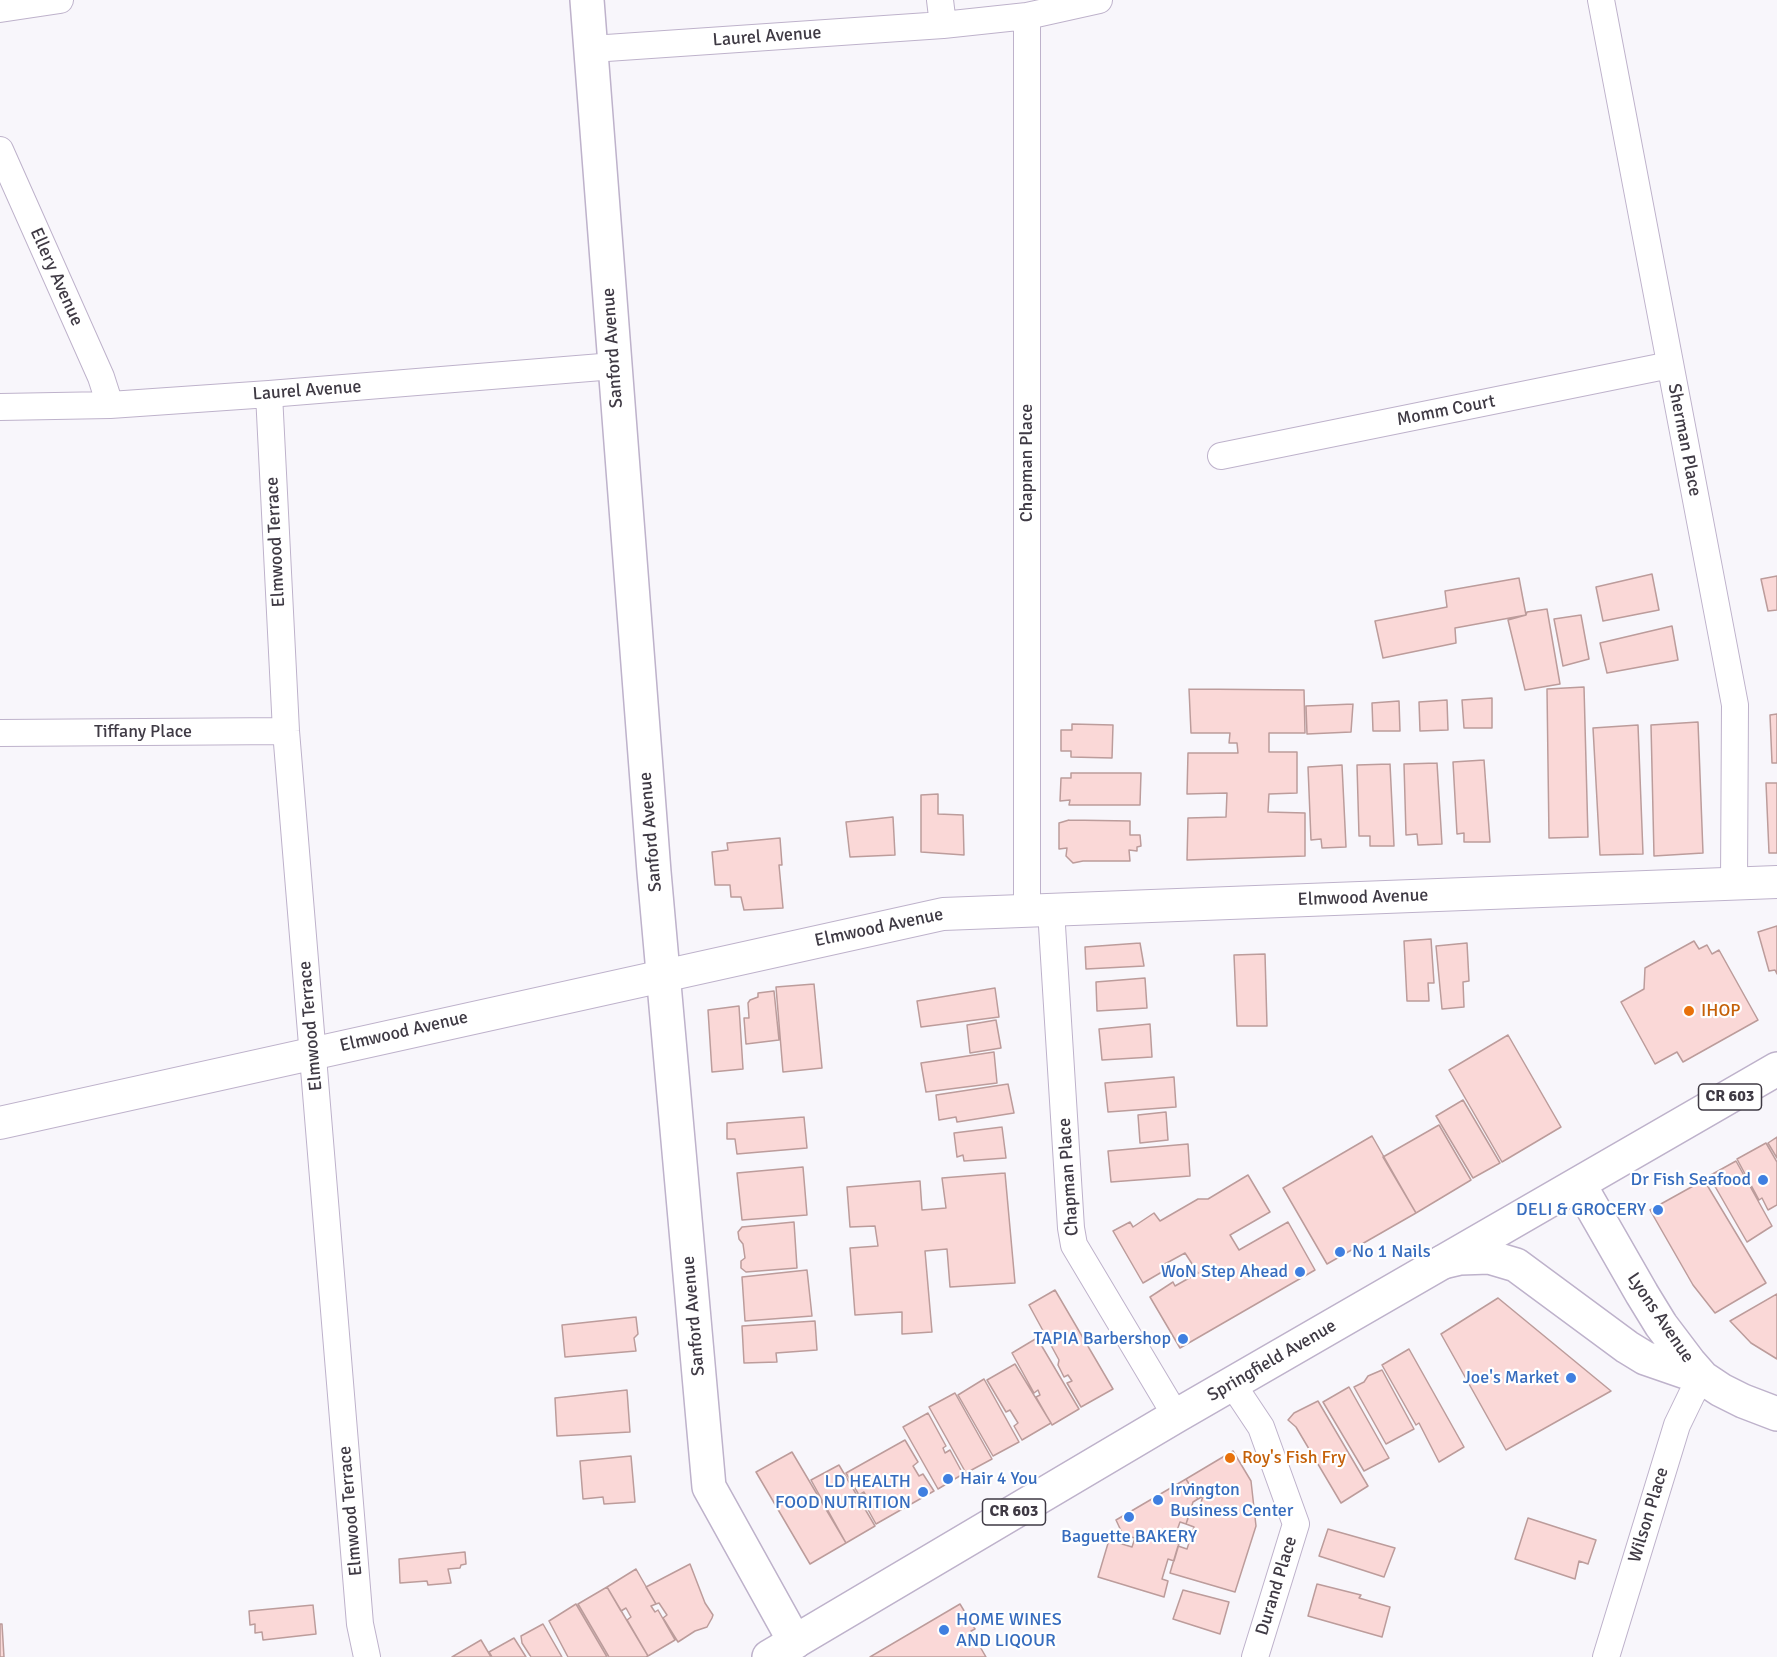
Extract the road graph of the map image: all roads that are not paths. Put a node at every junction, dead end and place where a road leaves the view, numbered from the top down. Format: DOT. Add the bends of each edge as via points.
graph roads {
  1 [pos="60,0"];
  2 [pos="587,0"];
  3 [pos="1099,0"];
  4 [pos="1601,0"];
  5 [pos="0,9"];
  6 [pos="942,12"];
  7 [pos="1027,16"];
  8 [pos="592,49"];
  9 [pos="0,150"];
  10 [pos="1670,365"];
  11 [pos="614,366"];
  12 [pos="268,394"];
  13 [pos="110,405"];
  14 [pos="0,407"];
  15 [pos="1221,456"];
  16 [pos="286,731"];
  17 [pos="0,733"];
  18 [pos="1777,882"];
  19 [pos="1734,883"];
  20 [pos="1039,910"];
  21 [pos="664,974"];
  22 [pos="314,1053"];
  23 [pos="1777,1069"];
  24 [pos="0,1123"];
  25 [pos="1579,1184"];
  26 [pos="1443,1262"];
  27 [pos="1703,1378"];
  28 [pos="1233,1384"];
  29 [pos="1777,1414"];
  30 [pos="1176,1416"];
  31 [pos="782,1649"];
  32 [pos="367,1657"];
  33 [pos="1255,1657"];
  34 [pos="1606,1657"];
  1 -- 5 [label="street"];
  2 -- 8 [label="main road, Sanford Avenue"];
  3 -- 7 [label="street"];
  4 -- 10 [label="street, Sherman Place"];
  6 -- 7 [label="street, Laurel Avenue"];
  6 -- 8 [label="street, Laurel Avenue"];
  7 -- 20 [label="street, Chapman Place"];
  8 -- 11 [label="main road, Sanford Avenue"];
  9 -- 13 [label="street, Ellery Avenue"];
  10 -- 15 [label="street, Momm Court"];
  10 -- 19 [label="street, Sherman Place" via="1735,705"];
  11 -- 12 [label="street, Laurel Avenue"];
  11 -- 21 [label="main road, Sanford Avenue"];
  12 -- 13 [label="street, Laurel Avenue"];
  12 -- 16 [label="street, Elmwood Terrace"];
  13 -- 14 [label="street, Laurel Avenue"];
  16 -- 17 [label="street, Tiffany Place"];
  16 -- 22 [label="street, Elmwood Terrace"];
  18 -- 19 [label="street, Elmwood Avenue"];
  19 -- 20 [label="street, Elmwood Avenue"];
  20 -- 21 [label="street, Elmwood Avenue" via="943,914"];
  20 -- 30 [label="street, Chapman Place" via="1074,1245"];
  21 -- 22 [label="street, Elmwood Avenue"];
  21 -- 31 [label="main road, Sanford Avenue" via="709,1487"];
  22 -- 24 [label="street, Elmwood Avenue"];
  22 -- 32 [label="street, Elmwood Terrace" via="360,1624"];
  23 -- 25 [label="main road, Springfield Avenue / CR 603"];
  25 -- 26 [label="main road, Springfield Avenue / CR 603"];
  25 -- 27 [label="main road, Lyons Avenue" via="1661,1324"];
  26 -- 27 [label="main road" via="1489,1257 1516,1265 1644,1358"];
  26 -- 28 [label="main road, Springfield Avenue / CR 603"];
  27 -- 29 [label="main road, Lyons Avenue" via="1743,1401"];
  27 -- 34 [label="street, Wilson Place" via="1677,1425"];
  28 -- 30 [label="main road, Springfield Avenue / CR 603"];
  28 -- 33 [label="street, Durand Place" via="1261,1427 1296,1524"];
  30 -- 31 [label="main road, Springfield Avenue / CR 603"];
}
